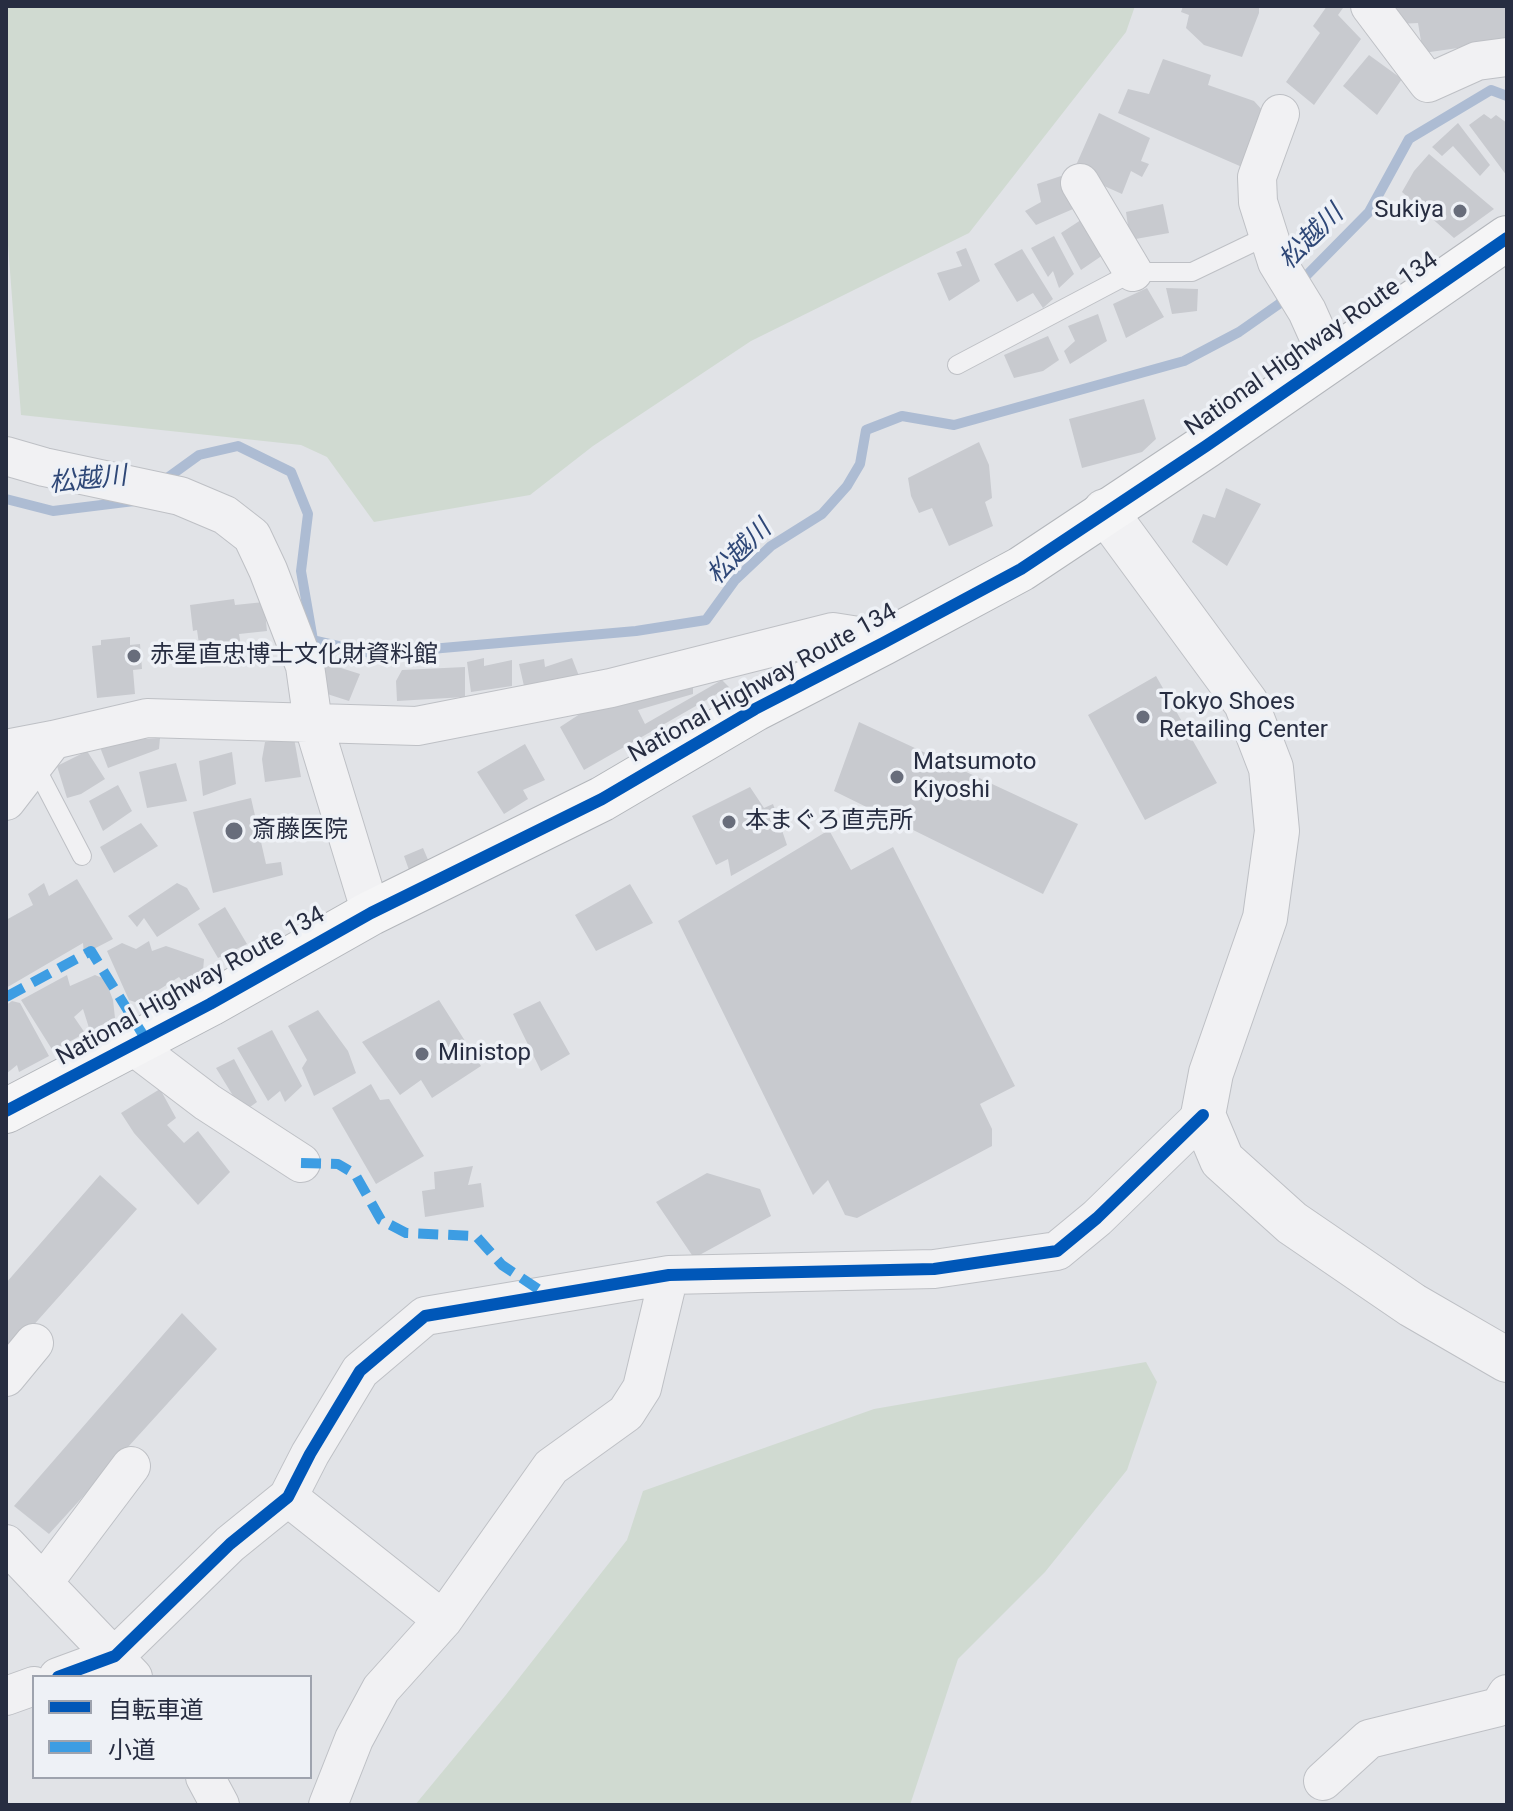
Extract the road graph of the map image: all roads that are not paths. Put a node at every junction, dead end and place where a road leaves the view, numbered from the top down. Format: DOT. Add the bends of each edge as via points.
graph roads {
  1 [pos="1370,6"];
  2 [pos="1507,57"];
  3 [pos="1280,114"];
  4 [pos="1080,183"];
  5 [pos="1507,238"];
  6 [pos="1273,248"];
  7 [pos="1133,272"];
  8 [pos="1329,360"];
  9 [pos="957,365"];
  10 [pos="6,456"];
  11 [pos="1105,511"];
  12 [pos="883,643"];
  13 [pos="313,723"];
  14 [pos="31,751"];
  15 [pos="6,801"];
  16 [pos="82,856"];
  17 [pos="371,913"];
  18 [pos="132,1045"];
  19 [pos="6,1111"];
  20 [pos="1203,1115"];
  21 [pos="301,1163"];
  22 [pos="669,1275"];
  23 [pos="34,1343"];
  24 [pos="1507,1360"];
  25 [pos="6,1377"];
  26 [pos="131,1466"];
  27 [pos="288,1497"];
  28 [pos="6,1544"];
  29 [pos="43,1583"];
  30 [pos="443,1620"];
  31 [pos="124,1666"];
  32 [pos="70,1675"];
  33 [pos="32,1687"];
  34 [pos="1507,1694"];
  35 [pos="6,1696"];
  36 [pos="206,1779"];
  37 [pos="1323,1781"];
  38 [pos="220,1805"];
  39 [pos="328,1805"];
  1 -- 2 [label="street" via="1428,83 1477,61"];
  3 -- 6 [label="street" via="1257,177 1258,202"];
  4 -- 7 [label="street"];
  5 -- 8 [label="highway, National Highway Route 134"];
  6 -- 7 [label="lane" via="1192,272"];
  6 -- 8 [label="street"];
  7 -- 9 [label="lane"];
  8 -- 11 [label="highway, National Highway Route 134"];
  10 -- 13 [label="street" via="180,496 225,515 252,536 305,666"];
  11 -- 12 [label="highway, National Highway Route 134" via="1021,569"];
  11 -- 20 [label="street" via="1246,703 1271,768 1277,831 1265,918 1211,1073"];
  12 -- 13 [label="street" via="833,632 611,688 417,726"];
  12 -- 17 [label="highway, National Highway Route 134" via="755,709 602,799"];
  13 -- 14 [label="street" via="147,718"];
  13 -- 17 [label="street"];
  14 -- 15 [label="street"];
  14 -- 16 [label="lane"];
  17 -- 18 [label="highway, National Highway Route 134"];
  18 -- 19 [label="highway, National Highway Route 134"];
  18 -- 21 [label="street"];
  20 -- 22 [label="street" via="1057,1251 934,1269"];
  20 -- 24 [label="street" via="1222,1160 1292,1223 1412,1305"];
  22 -- 27 [label="street" via="425,1316 360,1371"];
  22 -- 30 [label="street" via="642,1388 626,1413 551,1467"];
  23 -- 25 [label="street"];
  26 -- 29 [label="street"];
  27 -- 30 [label="street"];
  27 -- 31 [label="street" via="174,1597"];
  28 -- 29 [label="street"];
  29 -- 31 [label="street"];
  30 -- 39 [label="street" via="381,1689"];
  31 -- 32 [label="street"];
  33 -- 35 [label="street"];
  34 -- 37 [label="street" via="1499,1707 1369,1739"];
  36 -- 38 [label="street"];
}
